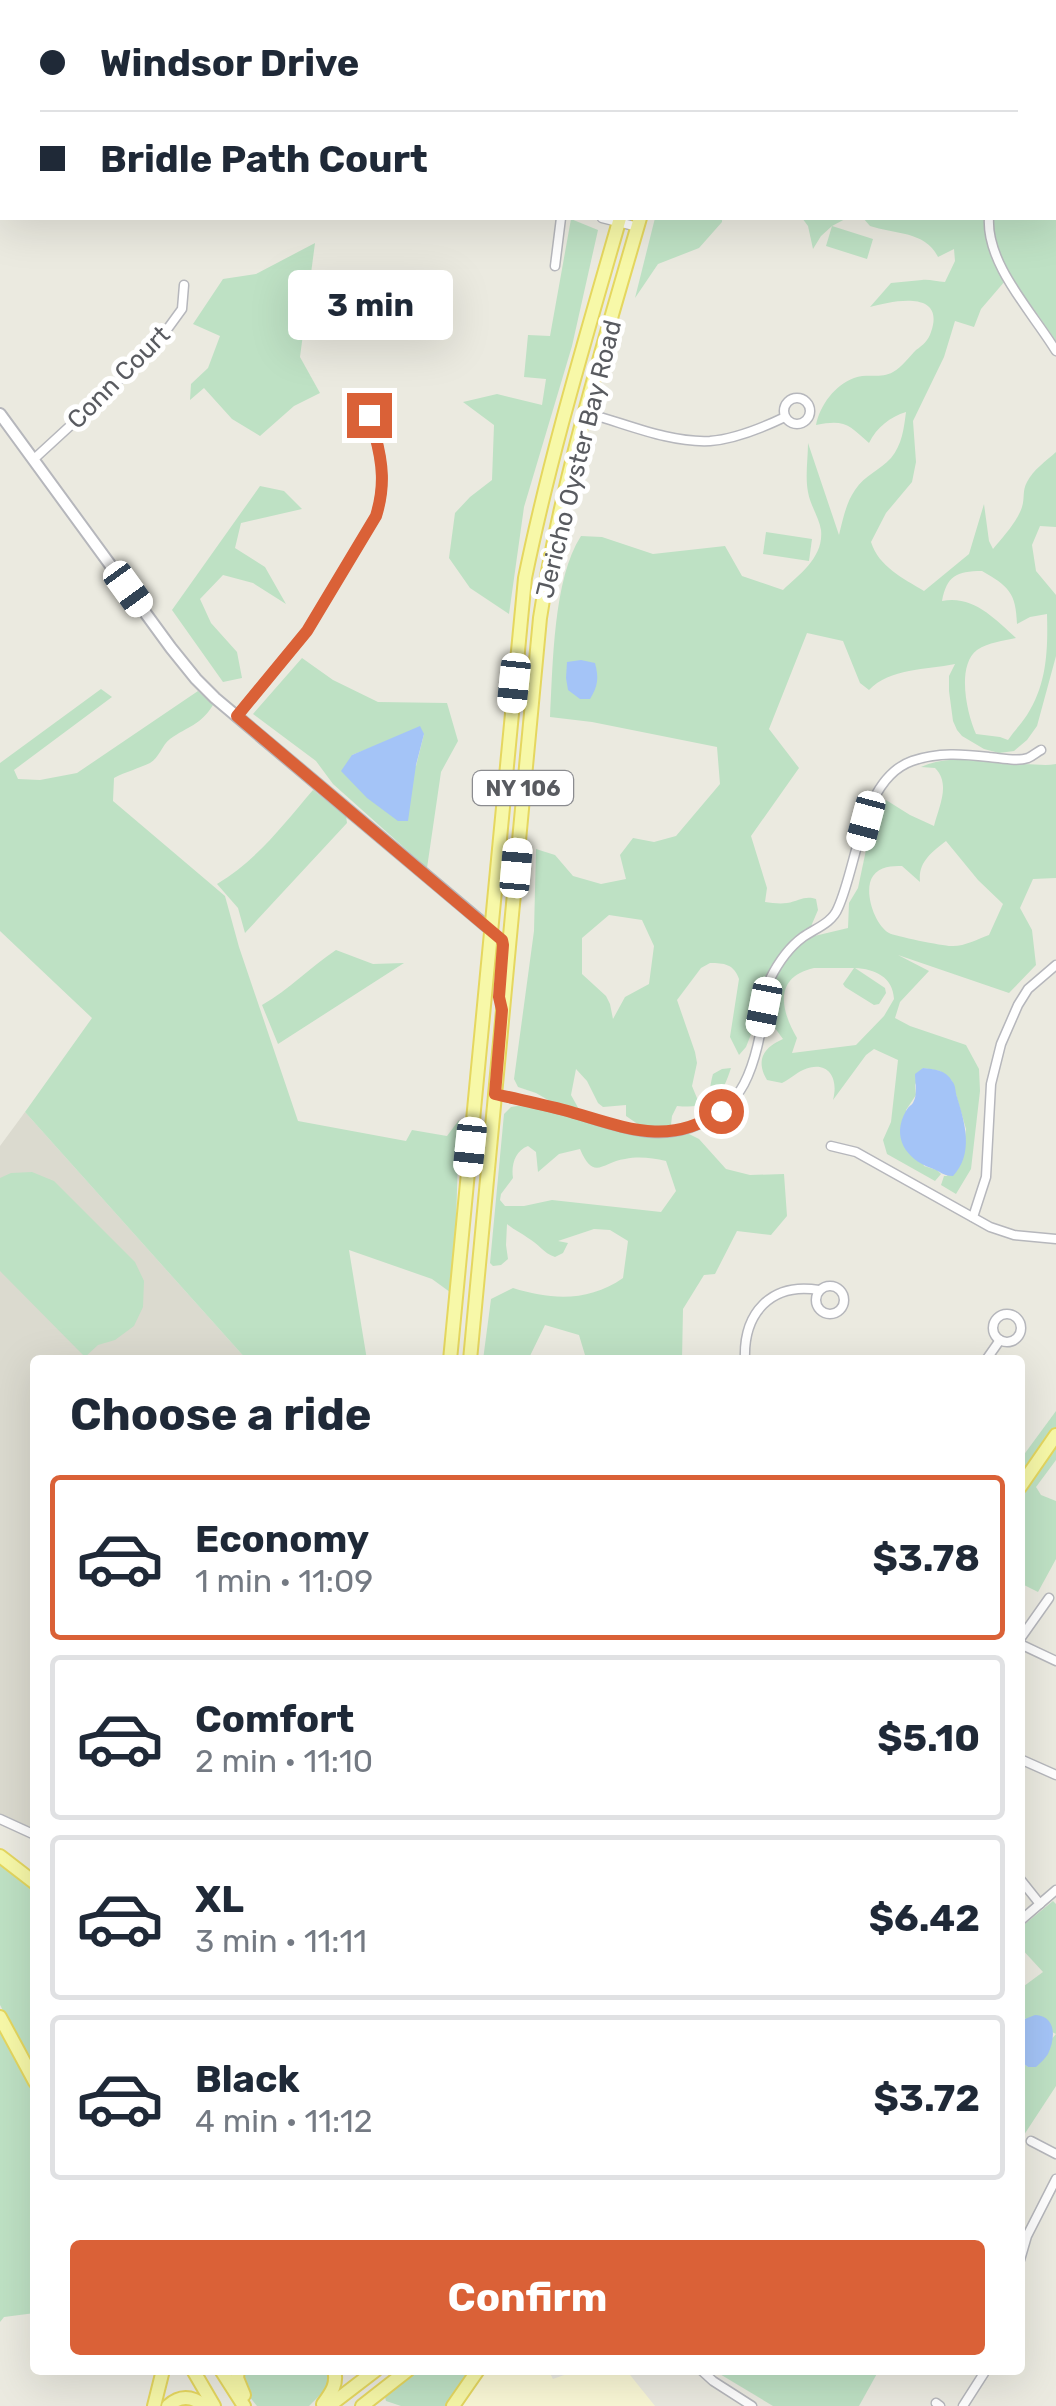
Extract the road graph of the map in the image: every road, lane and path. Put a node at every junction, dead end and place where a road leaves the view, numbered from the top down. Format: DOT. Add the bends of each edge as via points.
graph roads {
  1 [pos="561,220"];
  2 [pos="619,220"];
  3 [pos="988,220"];
  4 [pos="639,222"];
  5 [pos="555,266"];
  6 [pos="184,285"];
  7 [pos="1056,351"];
  8 [pos="586,412"];
  9 [pos="0,414"];
  10 [pos="786,417"];
  11 [pos="375,435"];
  12 [pos="34,459"];
  13 [pos="527,571"];
  14 [pos="547,574"];
  15 [pos="237,716"];
  16 [pos="1041,750"];
  17 [pos="491,930"];
  18 [pos="1056,965"];
  19 [pos="502,1010"];
  20 [pos="495,1094"];
  21 [pos="831,1146"];
  22 [pos="972,1217"];
  23 [pos="1056,1239"];
  24 [pos="820,1290"];
  25 [pos="454,1308"];
  26 [pos="475,1310"];
  27 [pos="1000,1340"];
  28 [pos="450,1355"];
  29 [pos="470,1355"];
  30 [pos="745,1355"];
  31 [pos="990,1355"];
  32 [pos="1056,1435"];
  33 [pos="1025,1480"];
  34 [pos="1050,1598"];
  35 [pos="1025,1634"];
  36 [pos="1025,1644"];
  37 [pos="1056,1661"];
  38 [pos="1025,1761"];
  39 [pos="1056,1775"];
  40 [pos="0,1818"];
  41 [pos="30,1833"];
  42 [pos="2,1856"];
  43 [pos="30,1879"];
  44 [pos="1025,1885"];
  45 [pos="1056,1890"];
  46 [pos="1040,1904"];
  47 [pos="1025,1918"];
  48 [pos="0,2017"];
  49 [pos="30,2073"];
  50 [pos="1031,2140"];
  51 [pos="1056,2154"];
  52 [pos="1056,2179"];
  53 [pos="1025,2243"];
  54 [pos="162,2375"];
  55 [pos="196,2375"];
  56 [pos="205,2375"];
  57 [pos="224,2375"];
  58 [pos="237,2375"];
  59 [pos="335,2375"];
  60 [pos="369,2375"];
  61 [pos="402,2375"];
  62 [pos="475,2375"];
  63 [pos="707,2375"];
  64 [pos="983,2375"];
  65 [pos="154,2406"];
  66 [pos="168,2406"];
  67 [pos="205,2406"];
  68 [pos="214,2406"];
  69 [pos="222,2406"];
  70 [pos="247,2406"];
  71 [pos="325,2406"];
  72 [pos="362,2406"];
  73 [pos="453,2406"];
  74 [pos="752,2406"];
  75 [pos="963,2406"];
  1 -- 5 [label="street"];
  2 -- 4 [label="street"];
  2 -- 13 [label="main road, Jericho Oyster Bay Road / NY 106"];
  3 -- 7 [label="street" via="1004,272"];
  4 -- 8 [label="main road, Jericho Oyster Bay Road / NY 106"];
  6 -- 12 [label="street, Conn Court" via="182,309 166,332"];
  8 -- 10 [label="street" via="698,440 724,439"];
  8 -- 14 [label="main road, Jericho Oyster Bay Road / NY 106"];
  9 -- 12 [label="street"];
  11 -- 15 [label="street" via="383,472 376,516 307,631"];
  12 -- 15 [label="street" via="170,648"];
  13 -- 14 [label="main road"];
  13 -- 17 [label="main road, Jericho Oyster Bay Road / NY 106"];
  14 -- 19 [label="main road, Jericho Oyster Bay Road / NY 106"];
  15 -- 17 [label="street"];
  16 -- 20 [label="street" via="1026,759 930,757 909,762 882,785 836,915 776,967 745,1082 704,1123 646,1132"];
  17 -- 19 [label="main road" via="503,945"];
  17 -- 25 [label="main road, Jericho Oyster Bay Road / NY 106"];
  18 -- 22 [label="street" via="1028,989 1001,1044 991,1084 986,1177"];
  19 -- 20 [label="main road, Jericho Oyster Bay Road / NY 106"];
  20 -- 26 [label="main road, Jericho Oyster Bay Road / NY 106"];
  21 -- 22 [label="street" via="856,1152"];
  22 -- 23 [label="street" via="1002,1232"];
  24 -- 30 [label="street" via="791,1288 762,1304 750,1322"];
  25 -- 26 [label="main road"];
  25 -- 28 [label="main road, Jericho Oyster Bay Road / NY 106"];
  26 -- 29 [label="main road, Jericho Oyster Bay Road / NY 106"];
  27 -- 31 [label="street"];
  32 -- 33 [label="main road"];
  34 -- 35 [label="street"];
  36 -- 37 [label="street"];
  38 -- 39 [label="street"];
  40 -- 41 [label="street"];
  42 -- 43 [label="main road"];
  44 -- 46 [label="street"];
  45 -- 46 [label="street"];
  46 -- 47 [label="street"];
  48 -- 49 [label="main road"];
  50 -- 51 [label="street"];
  52 -- 53 [label="street"];
  54 -- 65 [label="main road"];
  55 -- 68 [label="main road"];
  56 -- 69 [label="main road"];
  57 -- 70 [label="main road"];
  58 -- 70 [label="main road"];
  59 -- 71 [label="main road"];
  60 -- 71 [label="main road"];
  61 -- 72 [label="main road"];
  62 -- 73 [label="main road"];
  63 -- 74 [label="street"];
  64 -- 75 [label="street"];
  66 -- 67 [label="main road" via="179,2398"];
}
